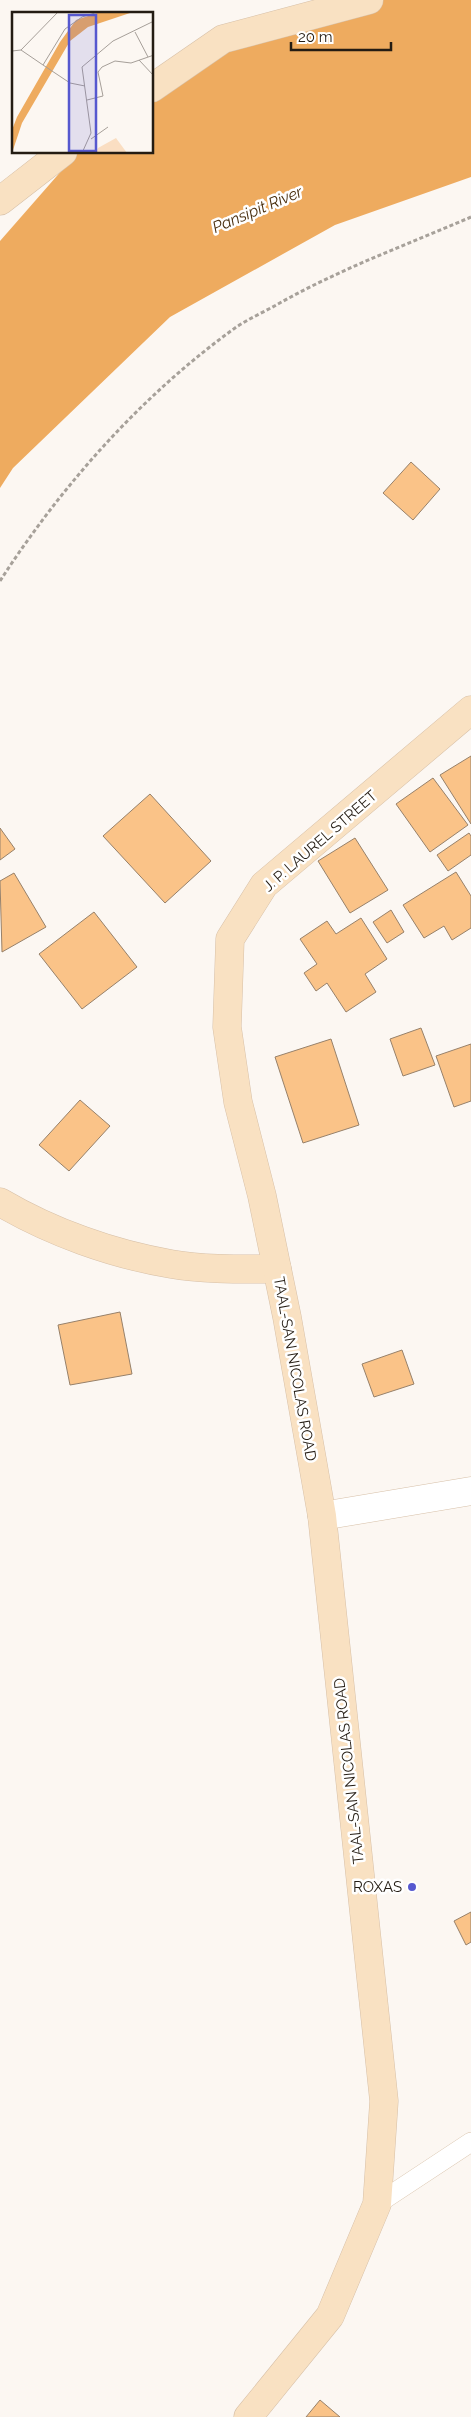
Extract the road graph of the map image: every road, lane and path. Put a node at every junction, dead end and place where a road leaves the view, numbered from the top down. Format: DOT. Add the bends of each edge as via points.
graph roads {
  1 [pos="369,0"];
  2 [pos="154,87"];
  3 [pos="60,154"];
  4 [pos="0,201"];
  5 [pos="471,217"];
  6 [pos="0,582"];
  7 [pos="471,710"];
  8 [pos="0,1202"];
  9 [pos="277,1269"];
  10 [pos="471,1491"];
  11 [pos="322,1516"];
  12 [pos="471,2142"];
  13 [pos="377,2204"];
  14 [pos="248,2417"];
  1 -- 2 [label="main road" via="223,39"];
  3 -- 4 [label="main road"];
  5 -- 6 [label="path" via="317,282 236,327 162,387 94,457 17,555"];
  7 -- 9 [label="main road, J. P. LAUREL STREET" via="264,886 230,939 227,1027 238,1102"];
  8 -- 9 [label="main road" via="63,1232 123,1254 171,1264"];
  9 -- 11 [label="main road, TAAL-SAN NICOLAS ROAD"];
  10 -- 11 [label="street"];
  11 -- 13 [label="main road, TAAL-SAN NICOLAS ROAD" via="384,2101"];
  12 -- 13 [label="lane"];
  13 -- 14 [label="main road, TAAL-SAN NICOLAS ROAD" via="330,2316"];
}
